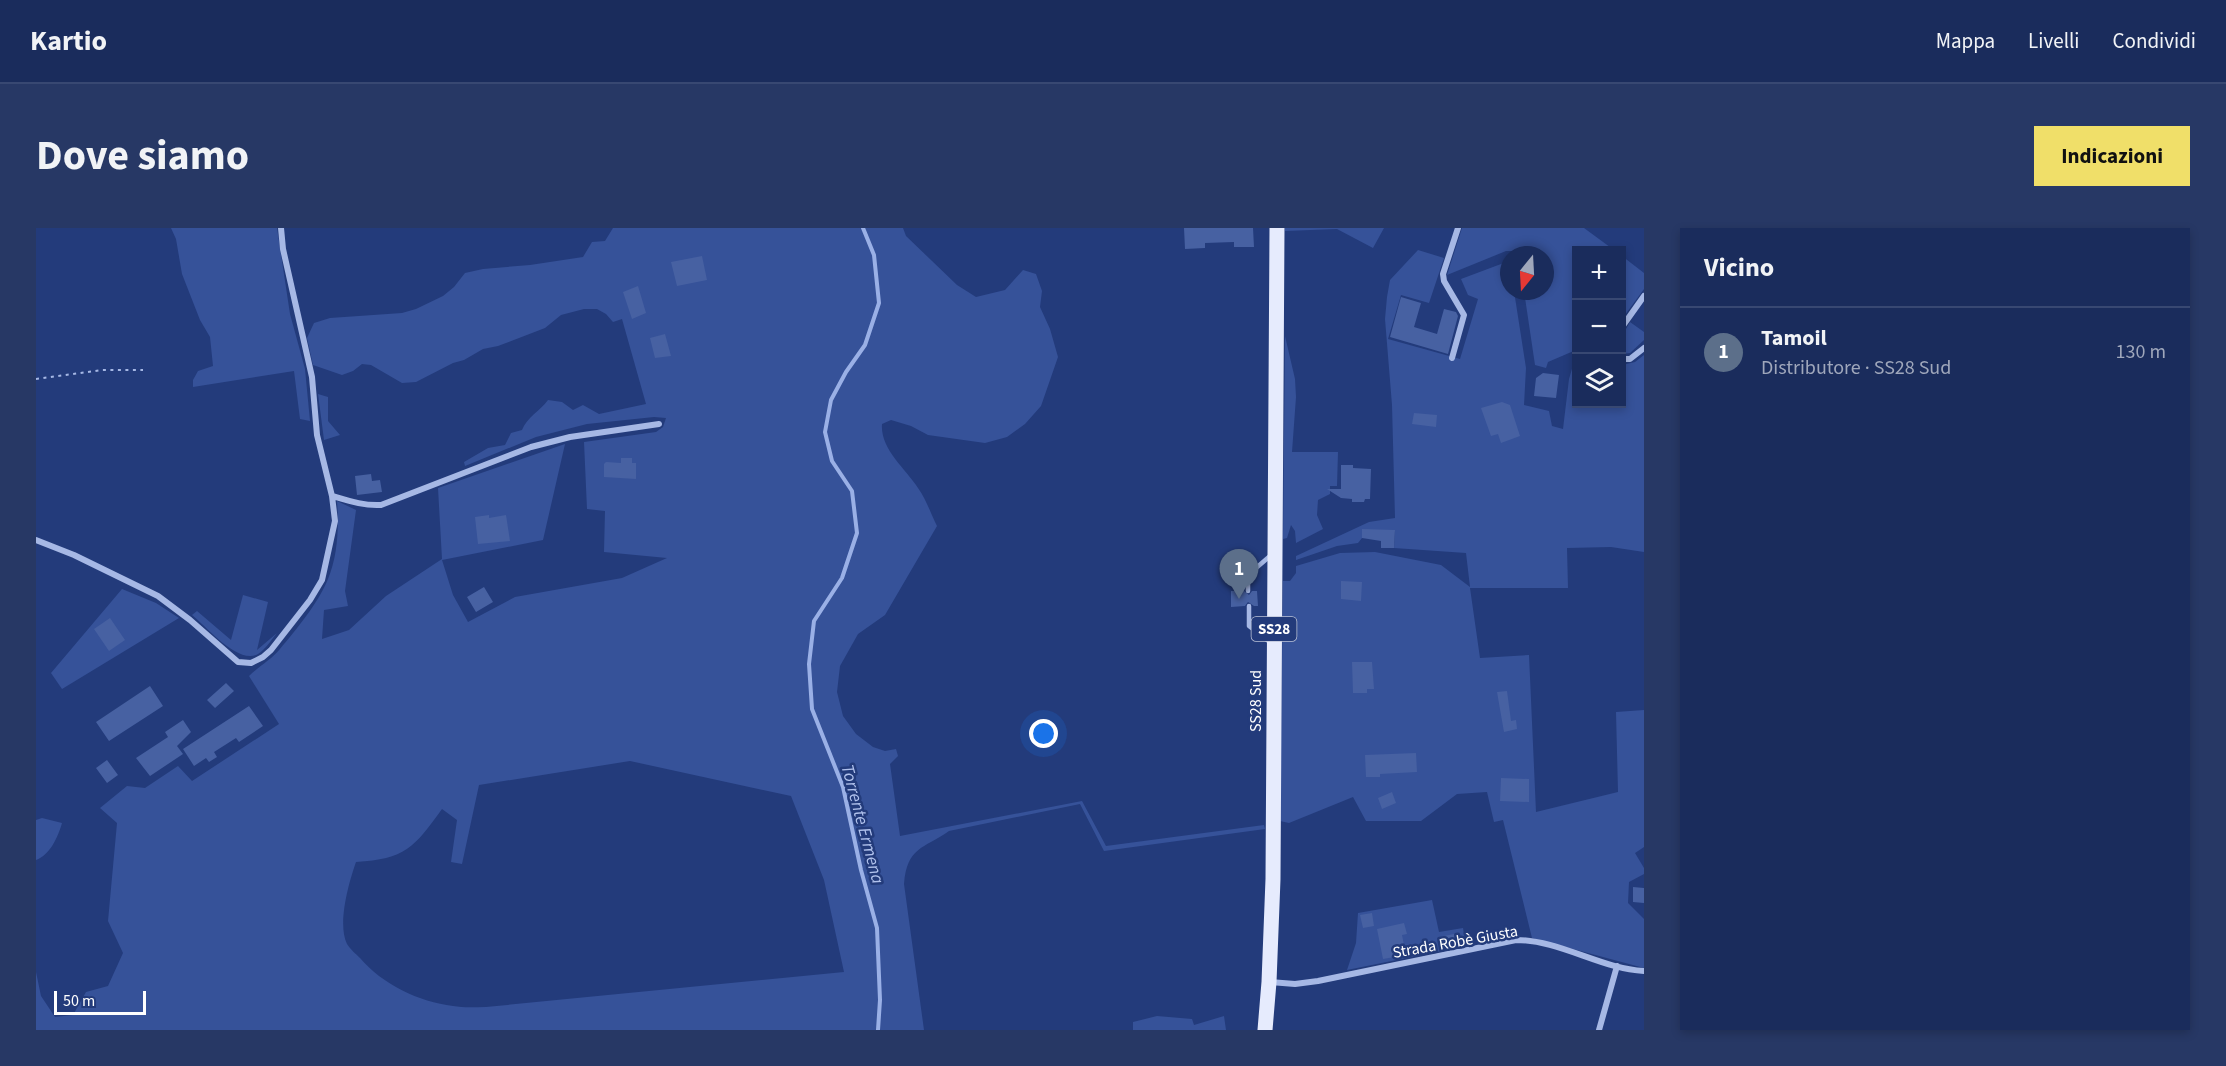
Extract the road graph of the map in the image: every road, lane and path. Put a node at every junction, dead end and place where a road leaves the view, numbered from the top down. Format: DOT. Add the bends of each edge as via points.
graph roads {
  1 [pos="281,228"];
  2 [pos="1277,228"];
  3 [pos="1458,228"];
  4 [pos="1644,297"];
  5 [pos="1626,322"];
  6 [pos="1644,348"];
  7 [pos="1452,358"];
  8 [pos="1626,359"];
  9 [pos="143,370"];
  10 [pos="36,379"];
  11 [pos="659,424"];
  12 [pos="332,496"];
  13 [pos="36,540"];
  14 [pos="1275,552"];
  15 [pos="1248,591"];
  16 [pos="1249,606"];
  17 [pos="1274,645"];
  18 [pos="1617,966"];
  19 [pos="1644,971"];
  20 [pos="1269,982"];
  21 [pos="1265,1030"];
  22 [pos="1599,1030"];
  1 -- 12 [label="street" via="312,377 317,435"];
  2 -- 14 [label="main road, SS28 Sud / SS28"];
  3 -- 7 [label="street" via="1443,274 1464,315"];
  4 -- 5 [label="street"];
  6 -- 8 [label="street"];
  9 -- 10 [label="path" via="102,370"];
  11 -- 12 [label="street" via="531,447 381,505"];
  12 -- 13 [label="street" via="335,522 322,580 271,650 251,663 232,658 158,596"];
  14 -- 15 [label="lane" via="1248,575"];
  14 -- 17 [label="main road, SS28 Sud / SS28"];
  16 -- 17 [label="lane" via="1249,626"];
  17 -- 20 [label="main road, SS28 Sud / SS28"];
  18 -- 19 [label="street, Strada Robè Giusta"];
  18 -- 20 [label="street, Strada Robè Giusta" via="1516,940 1318,981"];
  18 -- 22 [label="street"];
  20 -- 21 [label="main road, SS28 Sud / SS28"];
}
